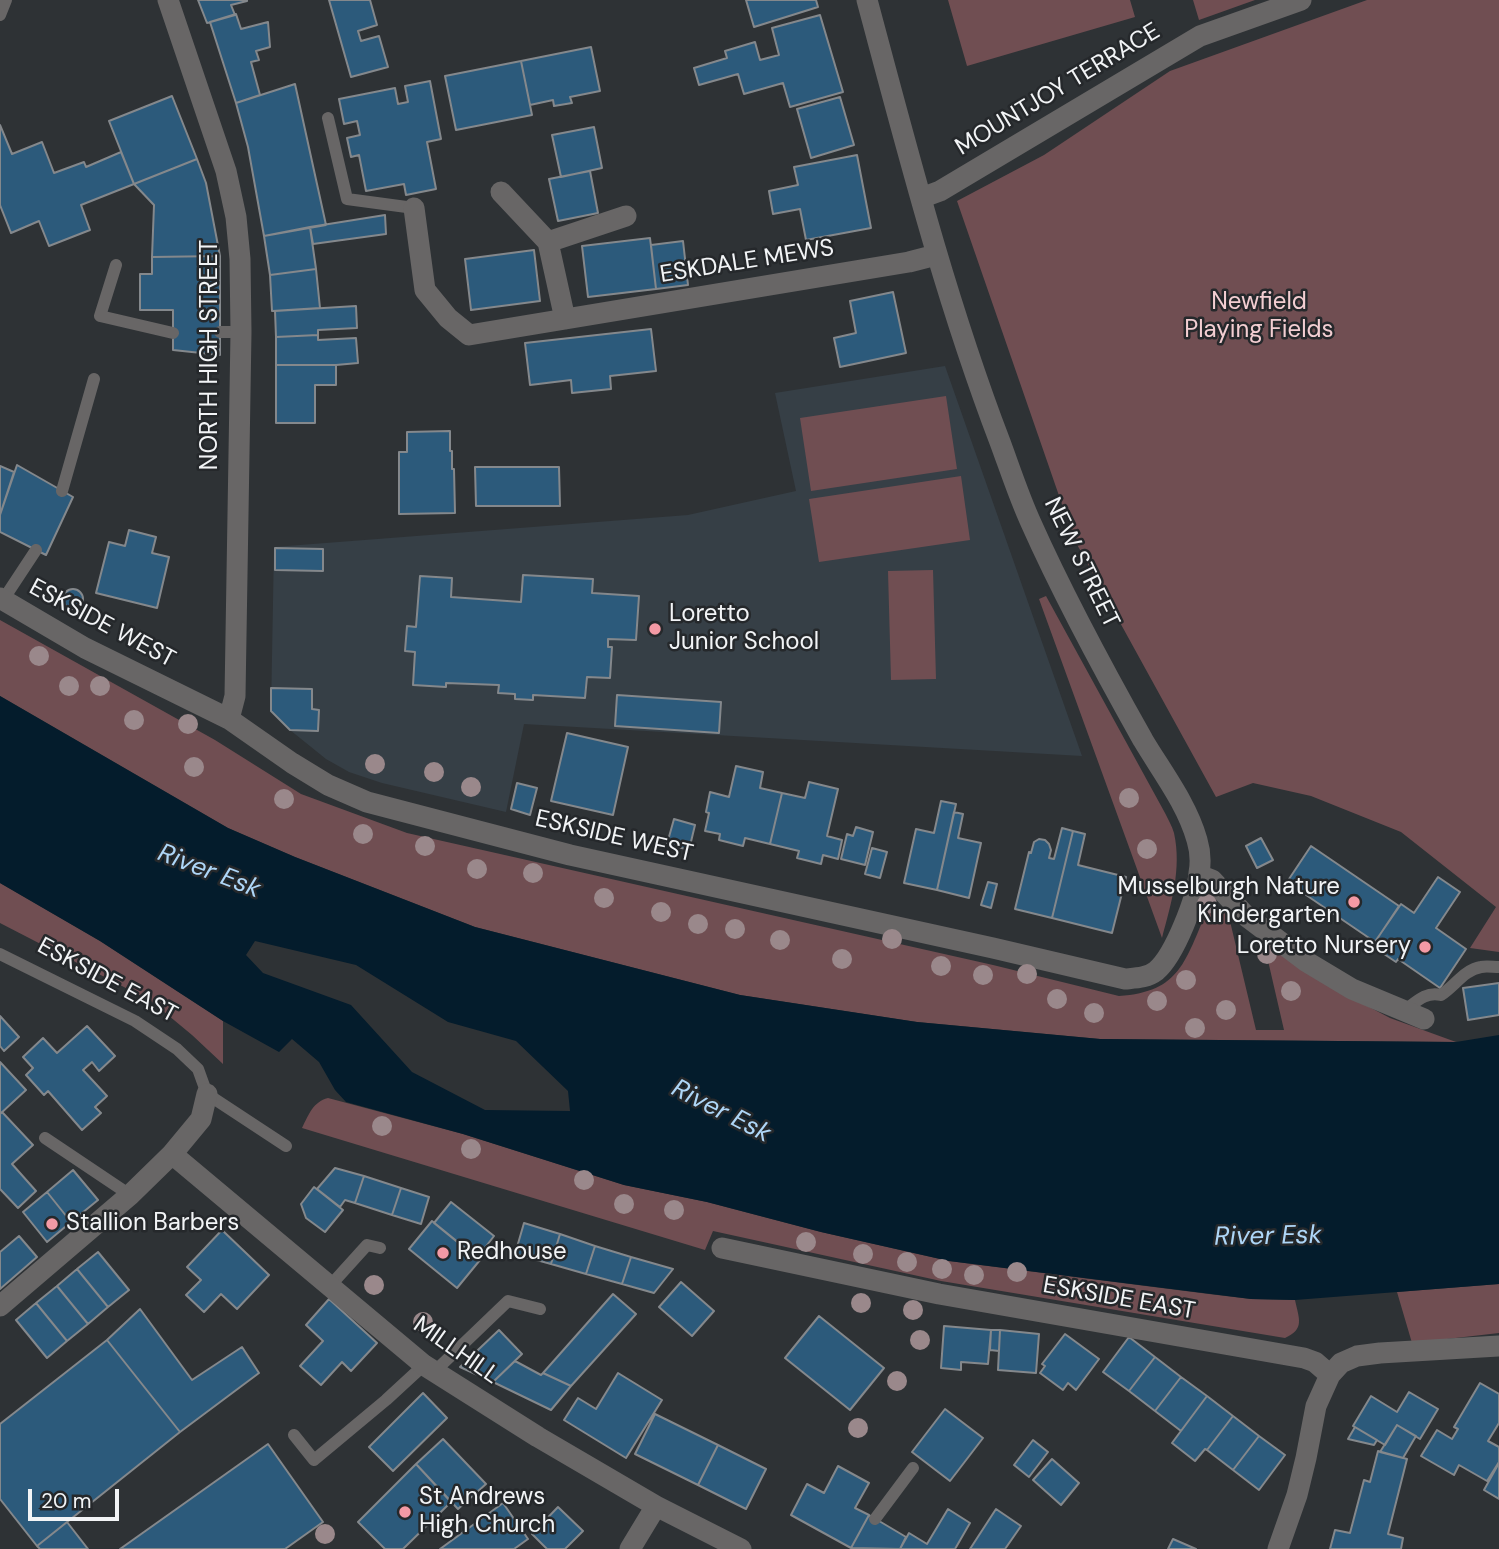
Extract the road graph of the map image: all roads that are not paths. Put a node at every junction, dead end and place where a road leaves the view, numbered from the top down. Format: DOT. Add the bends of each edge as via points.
graph roads {
  1 [pos="6,0"];
  2 [pos="168,0"];
  3 [pos="867,0"];
  4 [pos="1301,0"];
  5 [pos="0,15"];
  6 [pos="328,118"];
  7 [pos="502,192"];
  8 [pos="921,198"];
  9 [pos="414,208"];
  10 [pos="626,216"];
  11 [pos="548,242"];
  12 [pos="936,255"];
  13 [pos="116,265"];
  14 [pos="565,319"];
  15 [pos="173,333"];
  16 [pos="94,379"];
  17 [pos="62,491"];
  18 [pos="36,550"];
  19 [pos="2,599"];
  20 [pos="229,719"];
  21 [pos="1199,875"];
  22 [pos="0,954"];
  23 [pos="1499,967"];
  24 [pos="1404,1011"];
  25 [pos="1424,1019"];
  26 [pos="207,1094"];
  27 [pos="45,1138"];
  28 [pos="286,1146"];
  29 [pos="172,1154"];
  30 [pos="130,1195"];
  31 [pos="380,1248"];
  32 [pos="722,1248"];
  33 [pos="329,1287"];
  34 [pos="0,1306"];
  35 [pos="540,1309"];
  36 [pos="1499,1346"];
  37 [pos="429,1368"];
  38 [pos="1330,1375"];
  39 [pos="294,1435"];
  40 [pos="913,1468"];
  41 [pos="656,1506"];
  42 [pos="875,1519"];
  43 [pos="630,1549"];
  44 [pos="741,1549"];
  45 [pos="1278,1549"];
  1 -- 5 [label="lane"];
  2 -- 20 [label="street, NORTH HIGH STREET" via="226,171 240,259 230,332 235,696"];
  3 -- 8 [label="street, NEW STREET"];
  4 -- 8 [label="street, MOUNTJOY TERRACE" via="1200,36"];
  6 -- 9 [label="lane, ESKDALE MEWS" via="347,199"];
  7 -- 11 [label="street"];
  8 -- 12 [label="street, NEW STREET"];
  9 -- 14 [label="street, ESKDALE MEWS" via="425,290 447,318 469,335"];
  10 -- 11 [label="street"];
  11 -- 14 [label="street"];
  12 -- 14 [label="street, ESKDALE MEWS"];
  12 -- 21 [label="street, NEW STREET" via="976,378 1030,519 1062,591 1184,808 1197,840"];
  13 -- 15 [label="lane" via="100,316"];
  16 -- 17 [label="lane"];
  18 -- 19 [label="lane"];
  19 -- 20 [label="street, ESKSIDE WEST" via="85,648"];
  20 -- 21 [label="street, ESKSIDE WEST" via="316,778 367,802 570,855 1125,979 1140,978 1165,962"];
  21 -- 24 [label="street" via="1212,880 1246,916 1307,962 1352,989"];
  22 -- 26 [label="lane, ESKSIDE EAST" via="135,1021 177,1049 198,1069"];
  23 -- 24 [label="lane" via="1467,971 1441,995 1420,998"];
  24 -- 25 [label="street"];
  26 -- 28 [label="lane"];
  26 -- 29 [label="street" via="201,1119"];
  27 -- 30 [label="lane"];
  29 -- 30 [label="street"];
  29 -- 33 [label="street, MILLHILL"];
  30 -- 34 [label="street"];
  31 -- 33 [label="lane" via="367,1245"];
  32 -- 38 [label="street, ESKSIDE EAST" via="939,1294 1304,1358"];
  33 -- 37 [label="street, MILLHILL"];
  35 -- 37 [label="lane" via="508,1301"];
  36 -- 38 [label="street" via="1357,1356"];
  37 -- 39 [label="lane" via="314,1460"];
  37 -- 41 [label="street, MILLHILL"];
  38 -- 45 [label="street" via="1316,1406 1297,1495"];
  40 -- 42 [label="lane"];
  41 -- 43 [label="street"];
  41 -- 44 [label="street, MILLHILL"];
}
